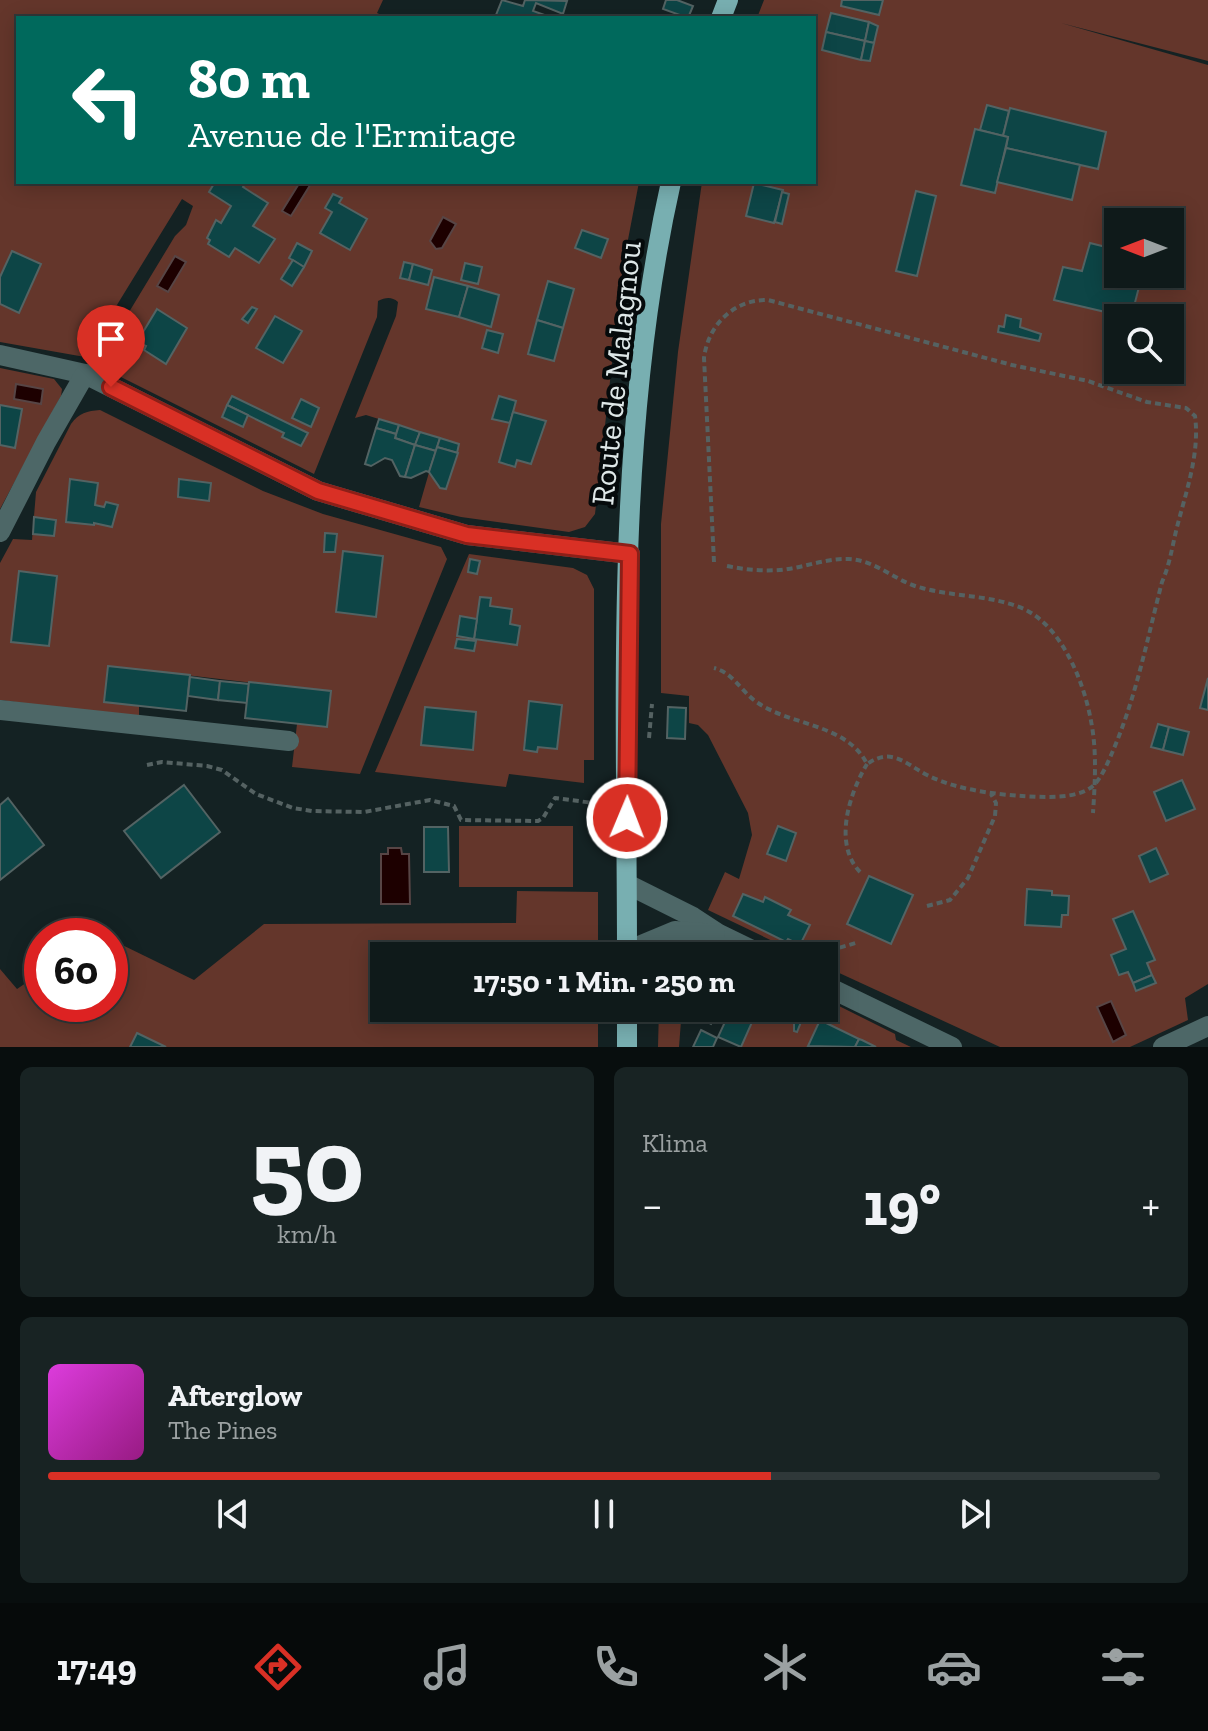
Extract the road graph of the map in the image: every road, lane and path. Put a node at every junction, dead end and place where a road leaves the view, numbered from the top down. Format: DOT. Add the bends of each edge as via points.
graph roads {
  1 [pos="671,184"];
  2 [pos="0,355"];
  3 [pos="85,374"];
  4 [pos="0,532"];
  5 [pos="630,554"];
  6 [pos="714,562"];
  7 [pos="727,566"];
  8 [pos="714,668"];
  9 [pos="0,710"];
  10 [pos="289,741"];
  11 [pos="867,764"];
  12 [pos="147,765"];
  13 [pos="1094,785"];
  14 [pos="991,794"];
  15 [pos="601,804"];
  16 [pos="1093,813"];
  17 [pos="860,872"];
  18 [pos="627,884"];
  19 [pos="927,906"];
  20 [pos="719,934"];
  21 [pos="627,942"];
  22 [pos="651,942"];
  23 [pos="735,942"];
  24 [pos="859,942"];
  25 [pos="838,948"];
  26 [pos="838,992"];
  27 [pos="627,1022"];
  28 [pos="1208,1026"];
  29 [pos="627,1047"];
  30 [pos="952,1047"];
  31 [pos="1163,1047"];
  1 -- 5 [label="main road, Route de Malagnou" via="640,376"];
  2 -- 3 [label="street"];
  3 -- 4 [label="street"];
  3 -- 5 [label="street" via="318,491 467,535"];
  5 -- 18 [label="main road, Route de Malagnou"];
  6 -- 13 [label="path" via="706,346 722,319 746,301 768,300 1191,410 1195,440 1171,562 1128,716"];
  7 -- 13 [label="path" via="775,570 855,560 920,588 1002,602 1035,616 1059,642 1081,688 1091,721"];
  8 -- 11 [label="path" via="729,673 759,704 840,737"];
  9 -- 10 [label="street"];
  11 -- 14 [label="path" via="878,756 896,757 930,777"];
  11 -- 17 [label="path" via="847,815 846,847"];
  12 -- 15 [label="path" via="222,770 256,794 312,811 364,812 430,800 454,806 461,820 538,821 555,798"];
  13 -- 14 [label="path" via="1065,795"];
  13 -- 16 [label="path"];
  14 -- 19 [label="path" via="995,816 968,878 950,900"];
  18 -- 20 [label="street"];
  18 -- 21 [label="main road, Route de Malagnou"];
  20 -- 22 [label="street" via="675,931"];
  20 -- 23 [label="street"];
  24 -- 25 [label="path"];
  26 -- 30 [label="street"];
  27 -- 29 [label="main road"];
  28 -- 31 [label="street"];
}
